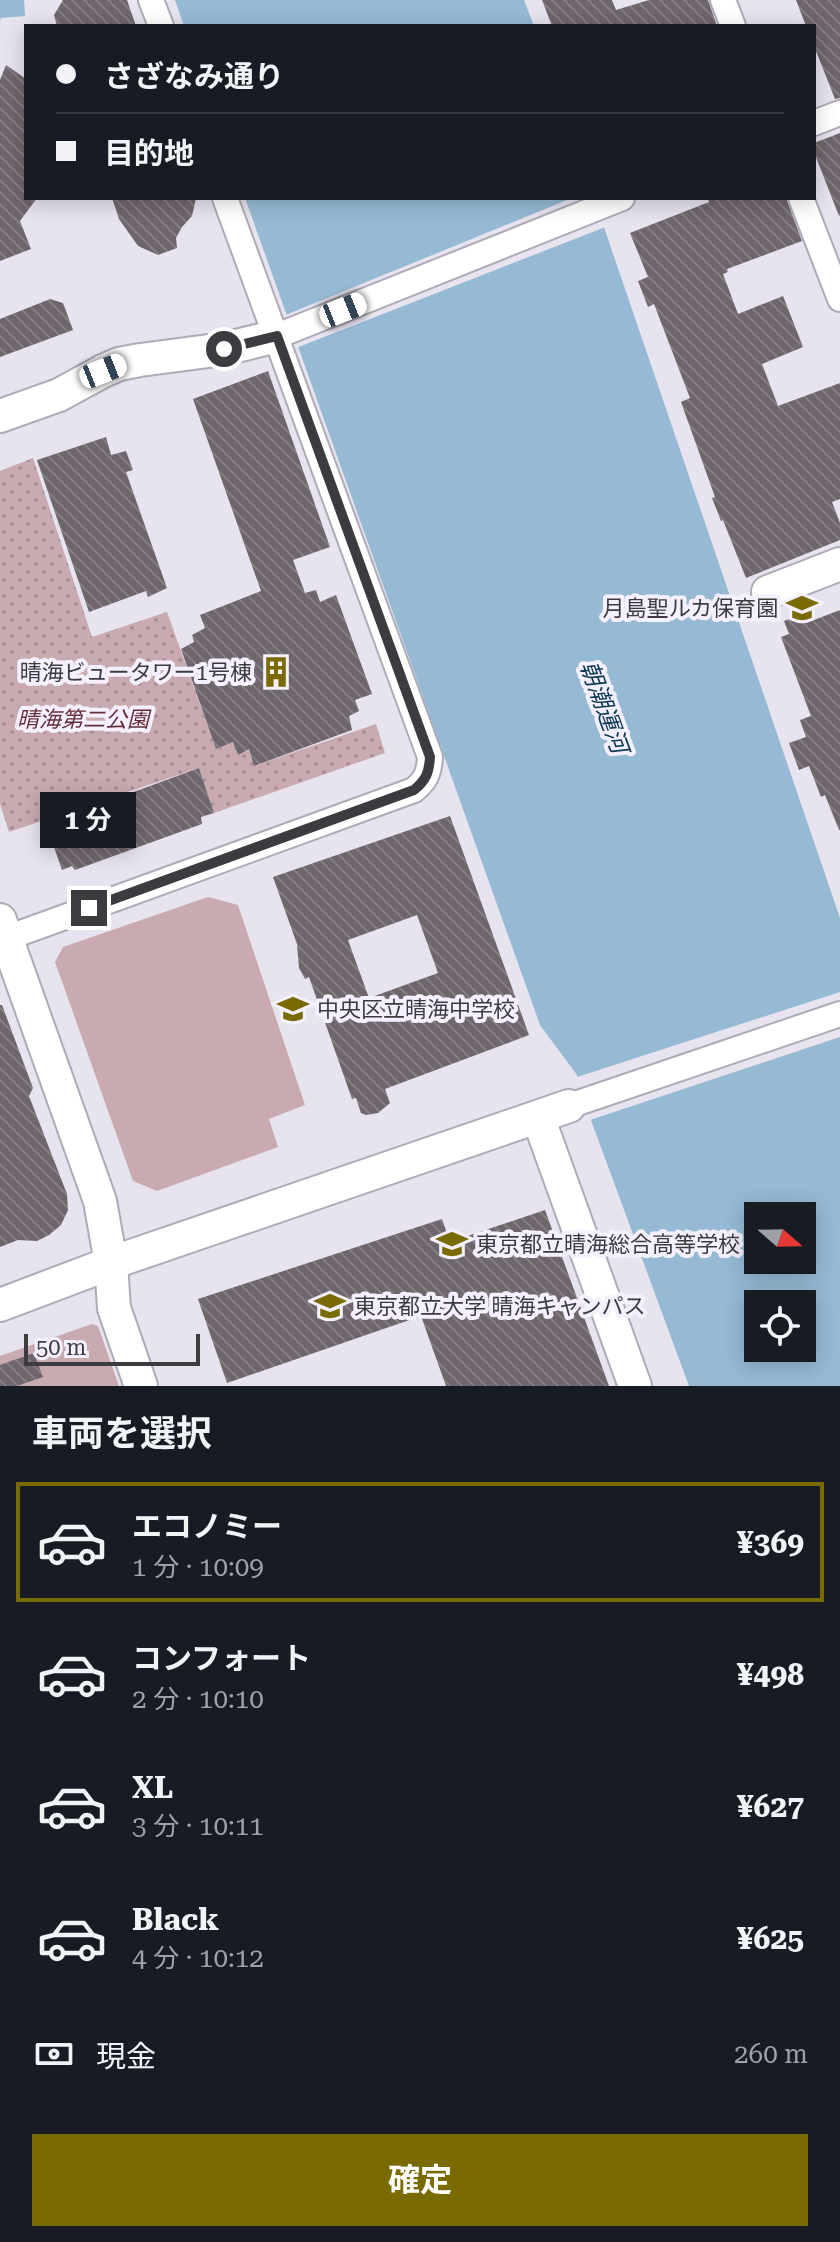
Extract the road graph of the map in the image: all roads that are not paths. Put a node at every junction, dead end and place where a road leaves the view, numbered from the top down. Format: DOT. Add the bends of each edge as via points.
graph roads {
  1 [pos="151,0"];
  2 [pos="723,0"];
  3 [pos="160,24"];
  4 [pos="732,24"];
  5 [pos="840,113"];
  6 [pos="816,122"];
  7 [pos="226,200"];
  8 [pos="802,200"];
  9 [pos="611,202"];
  10 [pos="840,299"];
  11 [pos="281,335"];
  12 [pos="0,416"];
  13 [pos="840,564"];
  14 [pos="768,592"];
  15 [pos="2,933"];
  16 [pos="840,1014"];
  17 [pos="569,1106"];
  18 [pos="538,1117"];
  19 [pos="111,1263"];
  20 [pos="0,1305"];
  21 [pos="141,1386"];
  22 [pos="635,1386"];
  1 -- 3 [label="street"];
  2 -- 4 [label="street"];
  5 -- 6 [label="street"];
  7 -- 11 [label="street"];
  8 -- 10 [label="street"];
  9 -- 11 [label="street"];
  11 -- 12 [label="street" via="119,364 59,395"];
  11 -- 15 [label="street" via="430,757 425,780 414,790"];
  13 -- 14 [label="street"];
  15 -- 19 [label="street" via="100,1201"];
  16 -- 17 [label="street"];
  17 -- 18 [label="street"];
  18 -- 19 [label="street"];
  18 -- 22 [label="street"];
  19 -- 20 [label="street"];
  19 -- 21 [label="street" via="114,1308"];
}
